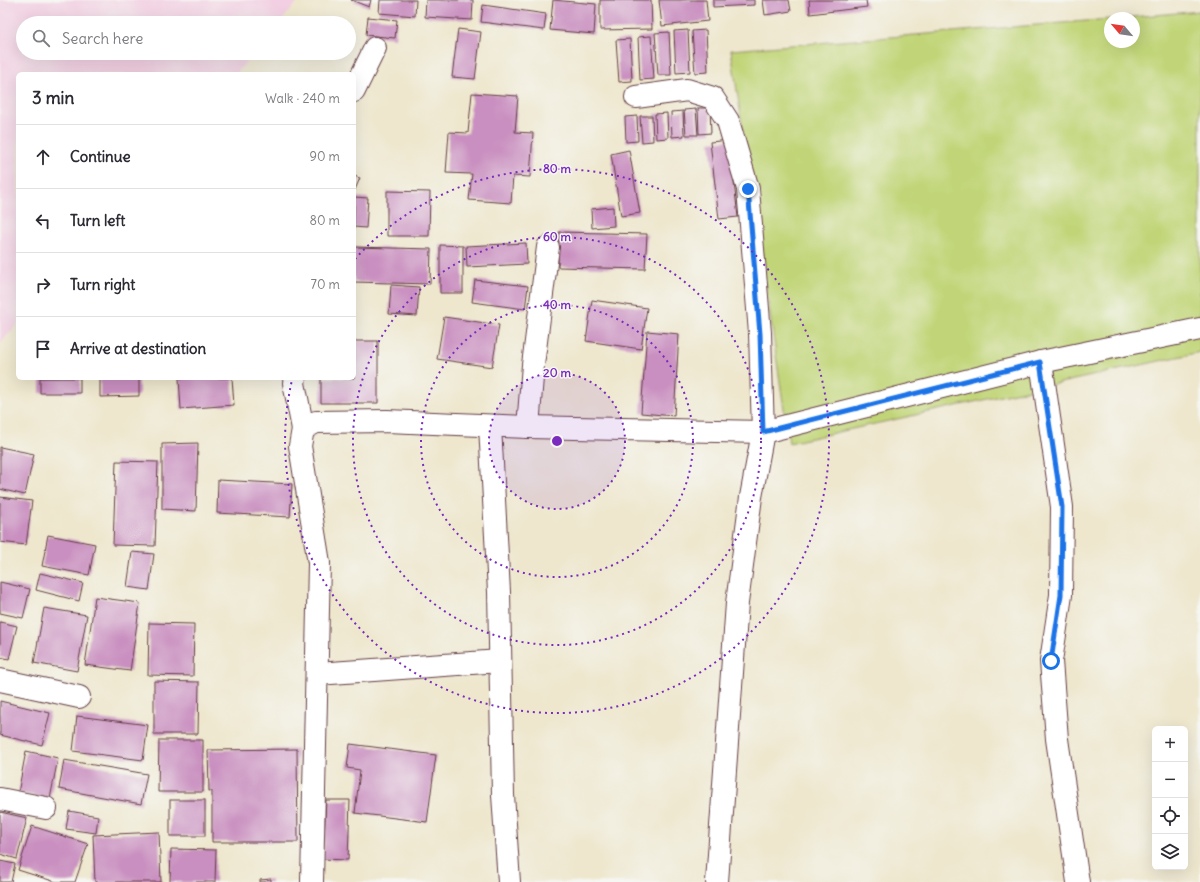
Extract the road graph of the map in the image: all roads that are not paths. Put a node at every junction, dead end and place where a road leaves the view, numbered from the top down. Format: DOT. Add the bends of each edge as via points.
graph roads {
  1 [pos="375,48"];
  2 [pos="356,87"];
  3 [pos="636,97"];
  4 [pos="548,247"];
  5 [pos="1200,329"];
  6 [pos="1040,362"];
  7 [pos="295,380"];
  8 [pos="490,426"];
  9 [pos="528,427"];
  10 [pos="303,430"];
  11 [pos="763,432"];
  12 [pos="500,661"];
  13 [pos="317,674"];
  14 [pos="0,680"];
  15 [pos="79,697"];
  16 [pos="0,799"];
  17 [pos="46,808"];
  18 [pos="312,882"];
  19 [pos="509,882"];
  20 [pos="717,882"];
  21 [pos="1078,882"];
  1 -- 2 [label="street"];
  3 -- 11 [label="street" via="687,90 712,98 728,121 748,189 760,334"];
  4 -- 9 [label="street"];
  5 -- 6 [label="street"];
  6 -- 11 [label="street"];
  6 -- 21 [label="street" via="1062,507 1061,595 1051,661 1057,739"];
  7 -- 10 [label="street"];
  8 -- 9 [label="street"];
  8 -- 10 [label="street" via="387,421 316,422"];
  8 -- 12 [label="street"];
  9 -- 11 [label="street"];
  10 -- 13 [label="street" via="300,446 319,563"];
  11 -- 20 [label="street" via="751,497 737,603"];
  12 -- 13 [label="street"];
  12 -- 19 [label="street" via="503,795"];
  13 -- 18 [label="street"];
  14 -- 15 [label="street"];
  16 -- 17 [label="street"];
}
